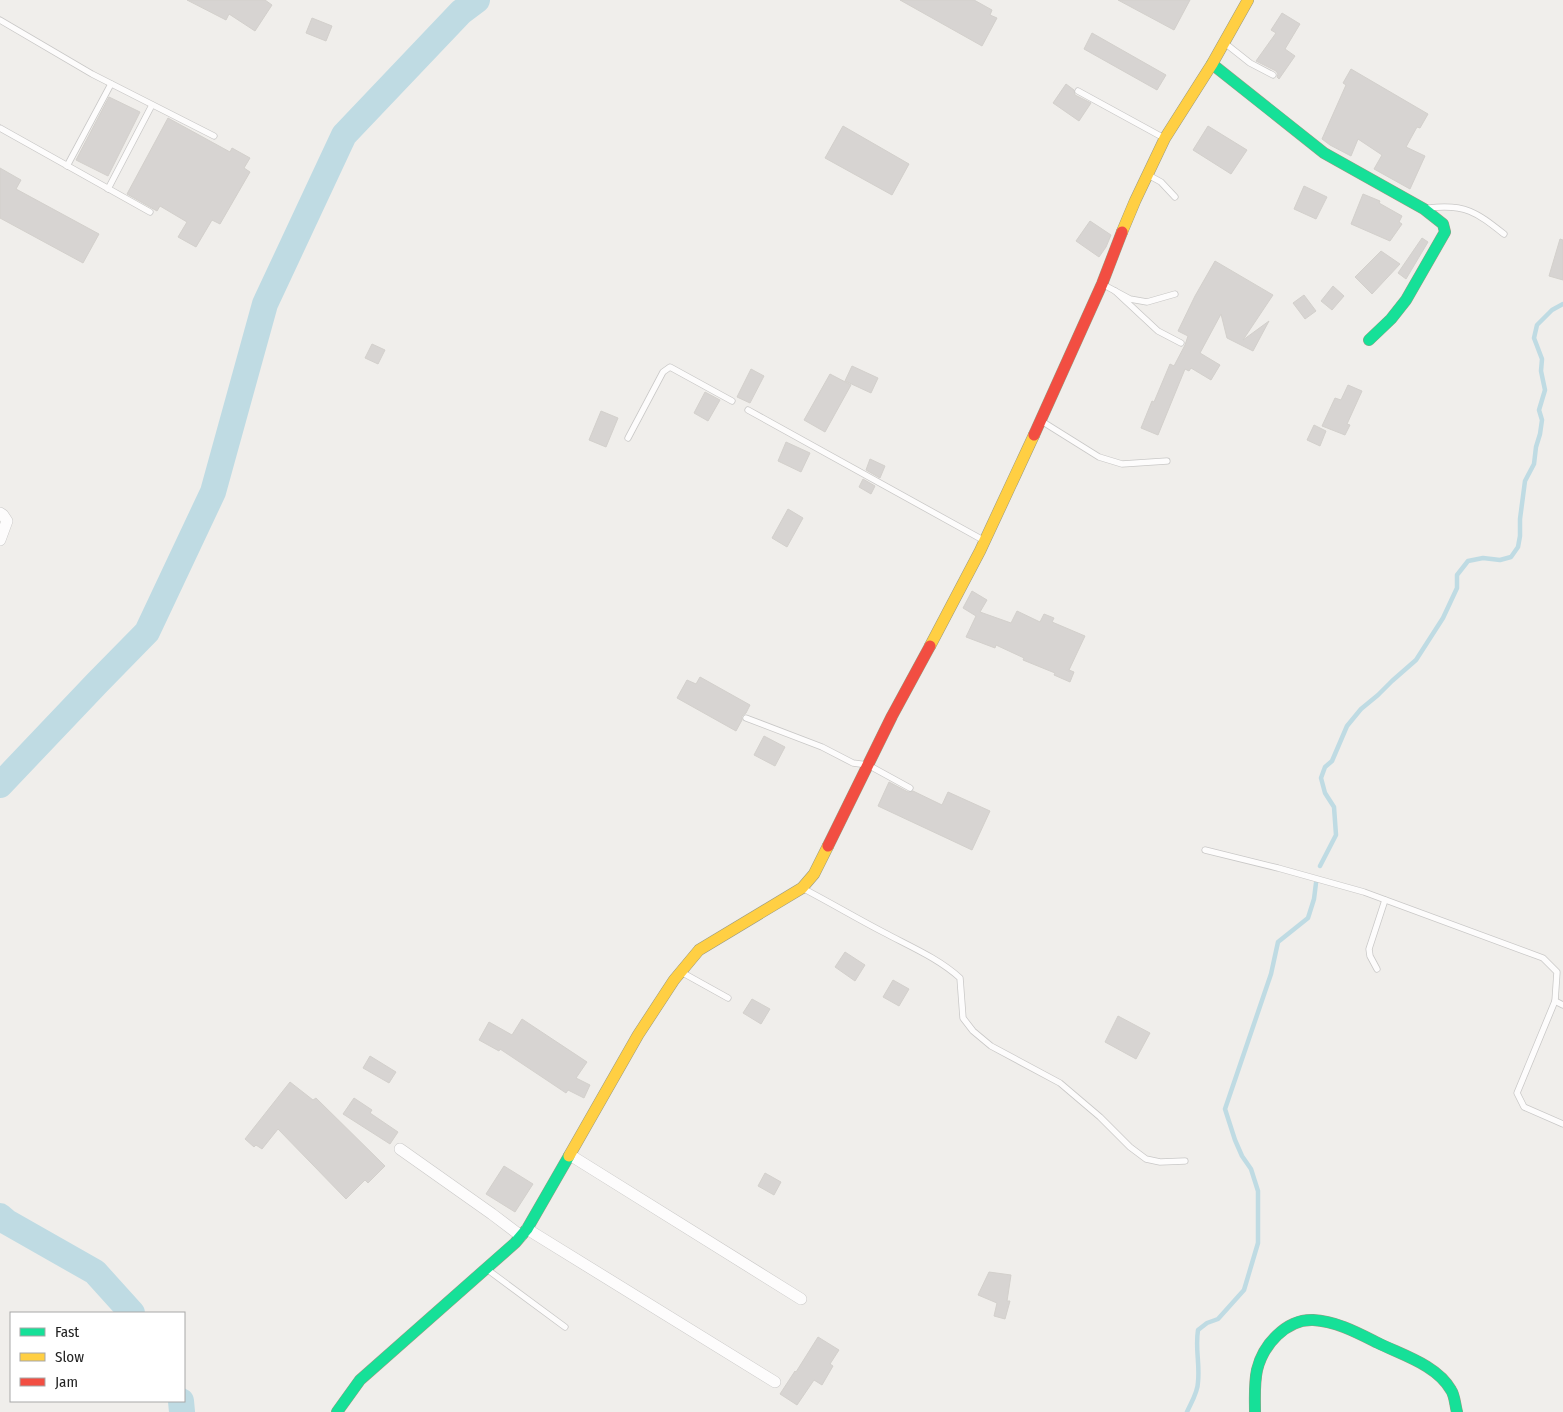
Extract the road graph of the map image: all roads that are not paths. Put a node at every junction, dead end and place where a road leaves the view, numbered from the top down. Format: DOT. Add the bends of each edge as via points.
graph roads {
  1 [pos="1248,0"];
  2 [pos="0,20"];
  3 [pos="1224,43"];
  4 [pos="1212,64"];
  5 [pos="1273,76"];
  6 [pos="111,84"];
  7 [pos="1078,91"];
  8 [pos="152,105"];
  9 [pos="0,128"];
  10 [pos="214,136"];
  11 [pos="1165,138"];
  12 [pos="67,166"];
  13 [pos="1148,176"];
  14 [pos="108,189"];
  15 [pos="1175,197"];
  16 [pos="1424,209"];
  17 [pos="150,212"];
  18 [pos="1504,234"];
  19 [pos="1102,284"];
  20 [pos="1115,291"];
  21 [pos="1175,294"];
  22 [pos="1369,340"];
  23 [pos="1181,343"];
  24 [pos="732,401"];
  25 [pos="748,410"];
  26 [pos="1041,420"];
  27 [pos="628,438"];
  28 [pos="1167,461"];
  29 [pos="0,513"];
  30 [pos="0,540"];
  31 [pos="985,541"];
  32 [pos="746,718"];
  33 [pos="868,765"];
  34 [pos="910,788"];
  35 [pos="1205,850"];
  36 [pos="802,888"];
  37 [pos="1385,900"];
  38 [pos="1377,970"];
  39 [pos="681,972"];
  40 [pos="728,998"];
  41 [pos="1555,1001"];
  42 [pos="1563,1005"];
  43 [pos="1563,1124"];
  44 [pos="400,1149"];
  45 [pos="570,1155"];
  46 [pos="1184,1161"];
  47 [pos="524,1233"];
  48 [pos="486,1269"];
  49 [pos="801,1299"];
  50 [pos="565,1327"];
  51 [pos="775,1382"];
  52 [pos="337,1412"];
  53 [pos="1255,1412"];
  54 [pos="1457,1412"];
  1 -- 3 [label="street"];
  2 -- 6 [label="lane"];
  3 -- 4 [label="street"];
  3 -- 5 [label="lane"];
  4 -- 11 [label="street"];
  4 -- 16 [label="street" via="1324,153"];
  6 -- 8 [label="lane"];
  6 -- 12 [label="lane"];
  7 -- 11 [label="lane"];
  8 -- 10 [label="lane"];
  8 -- 14 [label="lane"];
  9 -- 12 [label="lane"];
  11 -- 13 [label="street"];
  12 -- 14 [label="lane"];
  13 -- 15 [label="lane" via="1161,182"];
  13 -- 19 [label="street"];
  14 -- 17 [label="lane"];
  16 -- 18 [label="lane" via="1466,209 1480,215"];
  16 -- 22 [label="street" via="1443,224 1445,232 1406,300"];
  19 -- 20 [label="lane"];
  19 -- 26 [label="street"];
  20 -- 21 [label="lane" via="1130,299 1146,302"];
  20 -- 23 [label="lane" via="1158,331"];
  24 -- 27 [label="lane" via="670,368 663,372"];
  25 -- 31 [label="lane"];
  26 -- 28 [label="lane" via="1098,457 1122,464"];
  26 -- 31 [label="street"];
  29 -- 30 [label="street" via="7,521"];
  31 -- 33 [label="street"];
  32 -- 33 [label="lane" via="822,747 852,763"];
  33 -- 34 [label="lane"];
  33 -- 36 [label="street" via="814,874"];
  35 -- 37 [label="lane"];
  36 -- 39 [label="street" via="699,950"];
  36 -- 46 [label="lane" via="948,967 960,978 963,1018 991,1046 1060,1083 1146,1159"];
  37 -- 38 [label="lane" via="1369,948"];
  37 -- 41 [label="lane" via="1543,958 1557,972"];
  39 -- 40 [label="lane"];
  39 -- 45 [label="street" via="638,1035"];
  41 -- 42 [label="lane"];
  41 -- 43 [label="lane" via="1517,1093 1524,1107"];
  44 -- 47 [label="street"];
  45 -- 47 [label="street"];
  45 -- 49 [label="street"];
  47 -- 48 [label="street"];
  47 -- 51 [label="street"];
  48 -- 50 [label="lane"];
  48 -- 52 [label="street" via="360,1380"];
  53 -- 54 [label="street" via="1260,1360 1274,1338 1290,1325 1311,1320 1341,1326 1438,1374 1451,1389"];
}
